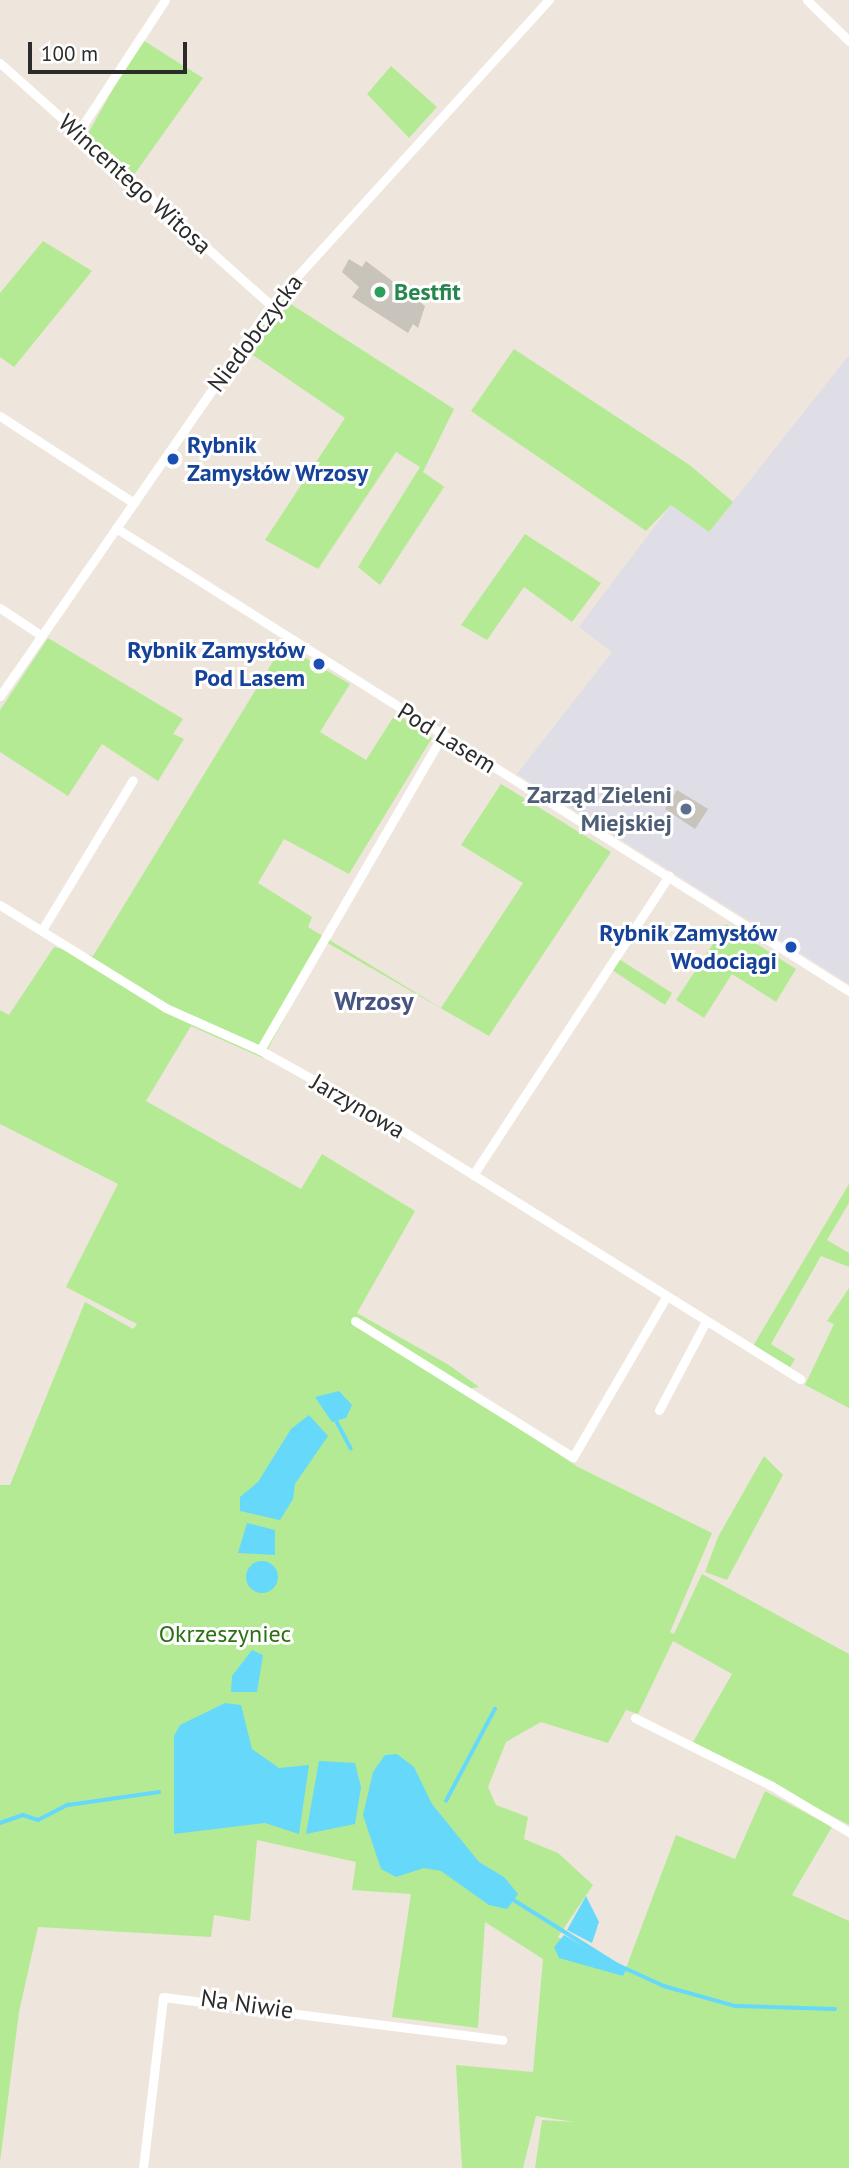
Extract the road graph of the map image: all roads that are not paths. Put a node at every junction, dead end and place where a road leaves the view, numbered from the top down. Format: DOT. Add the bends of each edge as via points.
graph roads {
  1 [pos="165,0"];
  2 [pos="549,0"];
  3 [pos="810,1"];
  4 [pos="849,41"];
  5 [pos="0,63"];
  6 [pos="78,134"];
  7 [pos="271,305"];
  8 [pos="0,416"];
  9 [pos="134,503"];
  10 [pos="116,528"];
  11 [pos="0,608"];
  12 [pos="42,636"];
  13 [pos="0,696"];
  14 [pos="442,736"];
  15 [pos="132,780"];
  16 [pos="669,876"];
  17 [pos="0,905"];
  18 [pos="42,930"];
  19 [pos="849,991"];
  20 [pos="260,1050"];
  21 [pos="473,1175"];
  22 [pos="666,1297"];
  23 [pos="355,1321"];
  24 [pos="705,1323"];
  25 [pos="800,1379"];
  26 [pos="659,1410"];
  27 [pos="635,1718"];
  28 [pos="849,1832"];
  29 [pos="502,2039"];
  30 [pos="143,2168"];
  1 -- 6 [label="street"];
  2 -- 7 [label="street, Niedobczycka"];
  3 -- 4 [label="street"];
  5 -- 6 [label="street, Wincentego Witosa"];
  6 -- 7 [label="street, Wincentego Witosa"];
  7 -- 9 [label="street, Niedobczycka"];
  8 -- 9 [label="street"];
  9 -- 10 [label="street, Niedobczycka"];
  10 -- 12 [label="street, Niedobczycka"];
  10 -- 14 [label="street, Pod Lasem"];
  11 -- 12 [label="street"];
  12 -- 13 [label="street, Niedobczycka"];
  14 -- 16 [label="street, Pod Lasem"];
  14 -- 20 [label="street"];
  15 -- 18 [label="street"];
  16 -- 19 [label="street, Pod Lasem"];
  16 -- 21 [label="street"];
  17 -- 18 [label="street, Jarzynowa"];
  18 -- 20 [label="street, Jarzynowa" via="166,1008"];
  20 -- 21 [label="street, Jarzynowa"];
  21 -- 22 [label="street, Jarzynowa"];
  22 -- 23 [label="street" via="573,1457"];
  22 -- 24 [label="street, Jarzynowa"];
  24 -- 25 [label="street, Jarzynowa"];
  24 -- 26 [label="street"];
  27 -- 28 [label="street" via="772,1786"];
  29 -- 30 [label="street, Na Niwie" via="163,1997"];
}
